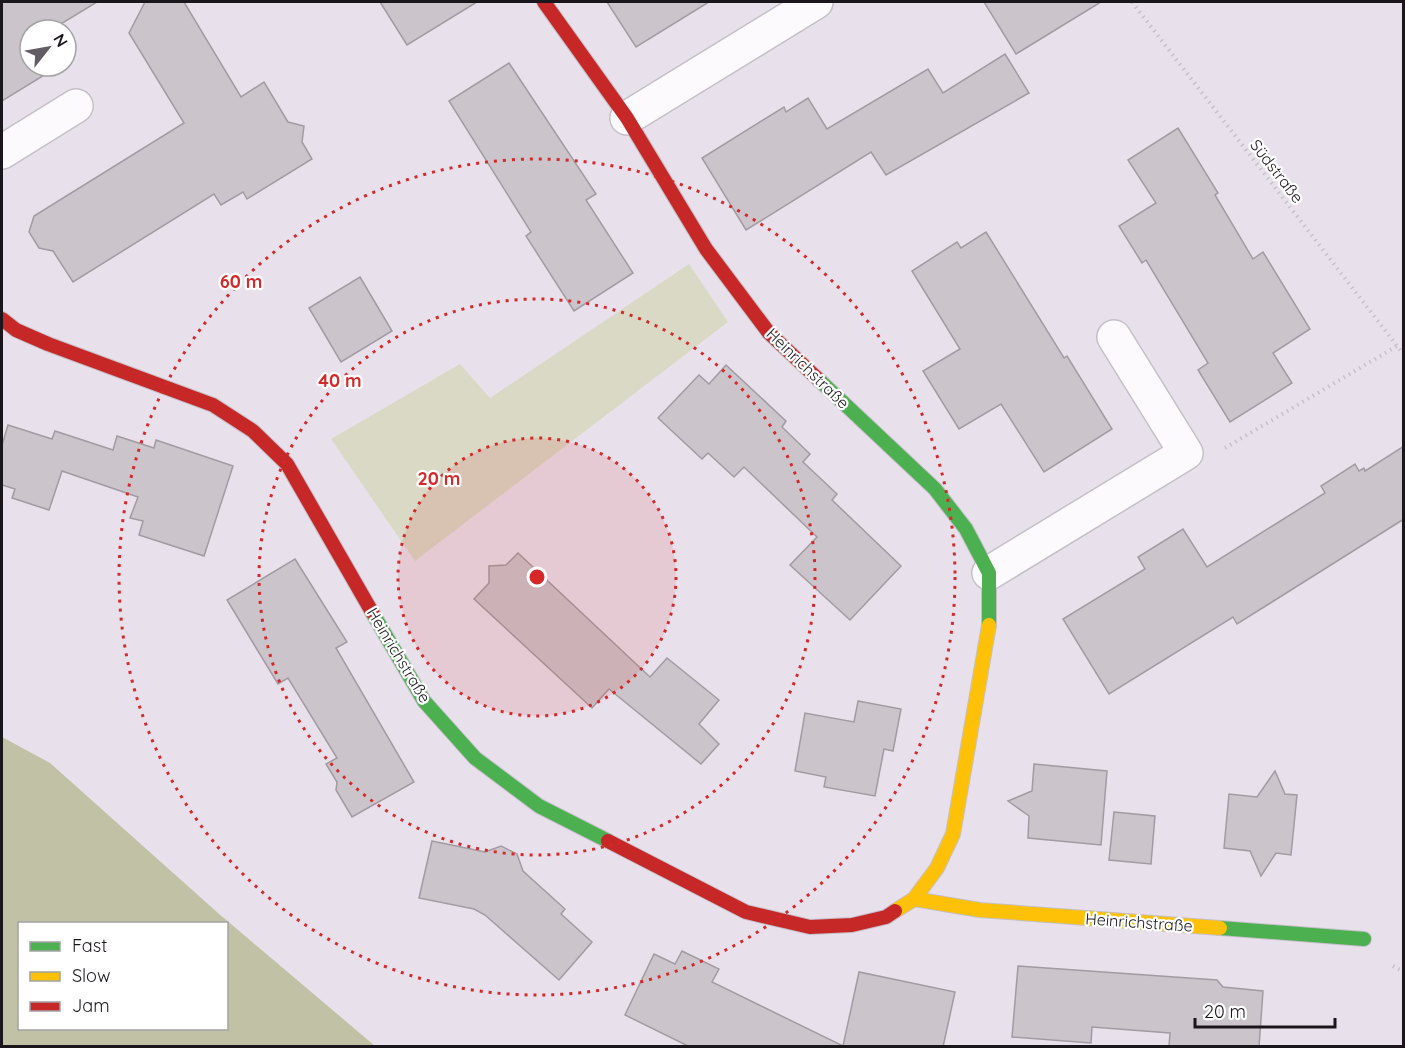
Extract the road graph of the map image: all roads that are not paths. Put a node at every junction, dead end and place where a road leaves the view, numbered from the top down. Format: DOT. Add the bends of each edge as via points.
graph roads {
  1 [pos="544,2"];
  2 [pos="816,2"];
  3 [pos="76,106"];
  4 [pos="627,118"];
  5 [pos="2,152"];
  6 [pos="2,320"];
  7 [pos="1114,337"];
  8 [pos="989,573"];
  9 [pos="915,899"];
  10 [pos="1364,939"];
  1 -- 4 [label="street, Heinrichstraße"];
  2 -- 4 [label="street"];
  3 -- 5 [label="street"];
  4 -- 8 [label="street, Heinrichstraße" via="706,249 769,333 935,489 966,529"];
  6 -- 9 [label="street, Heinrichstraße" via="48,344 213,405 238,418 268,443 287,464 424,701 476,758 539,806 746,912 810,927 852,925 886,916"];
  7 -- 8 [label="street" via="1186,453"];
  8 -- 9 [label="street, Heinrichstraße" via="988,641 953,834 937,868"];
  9 -- 10 [label="street, Heinrichstraße" via="980,910"];
}
